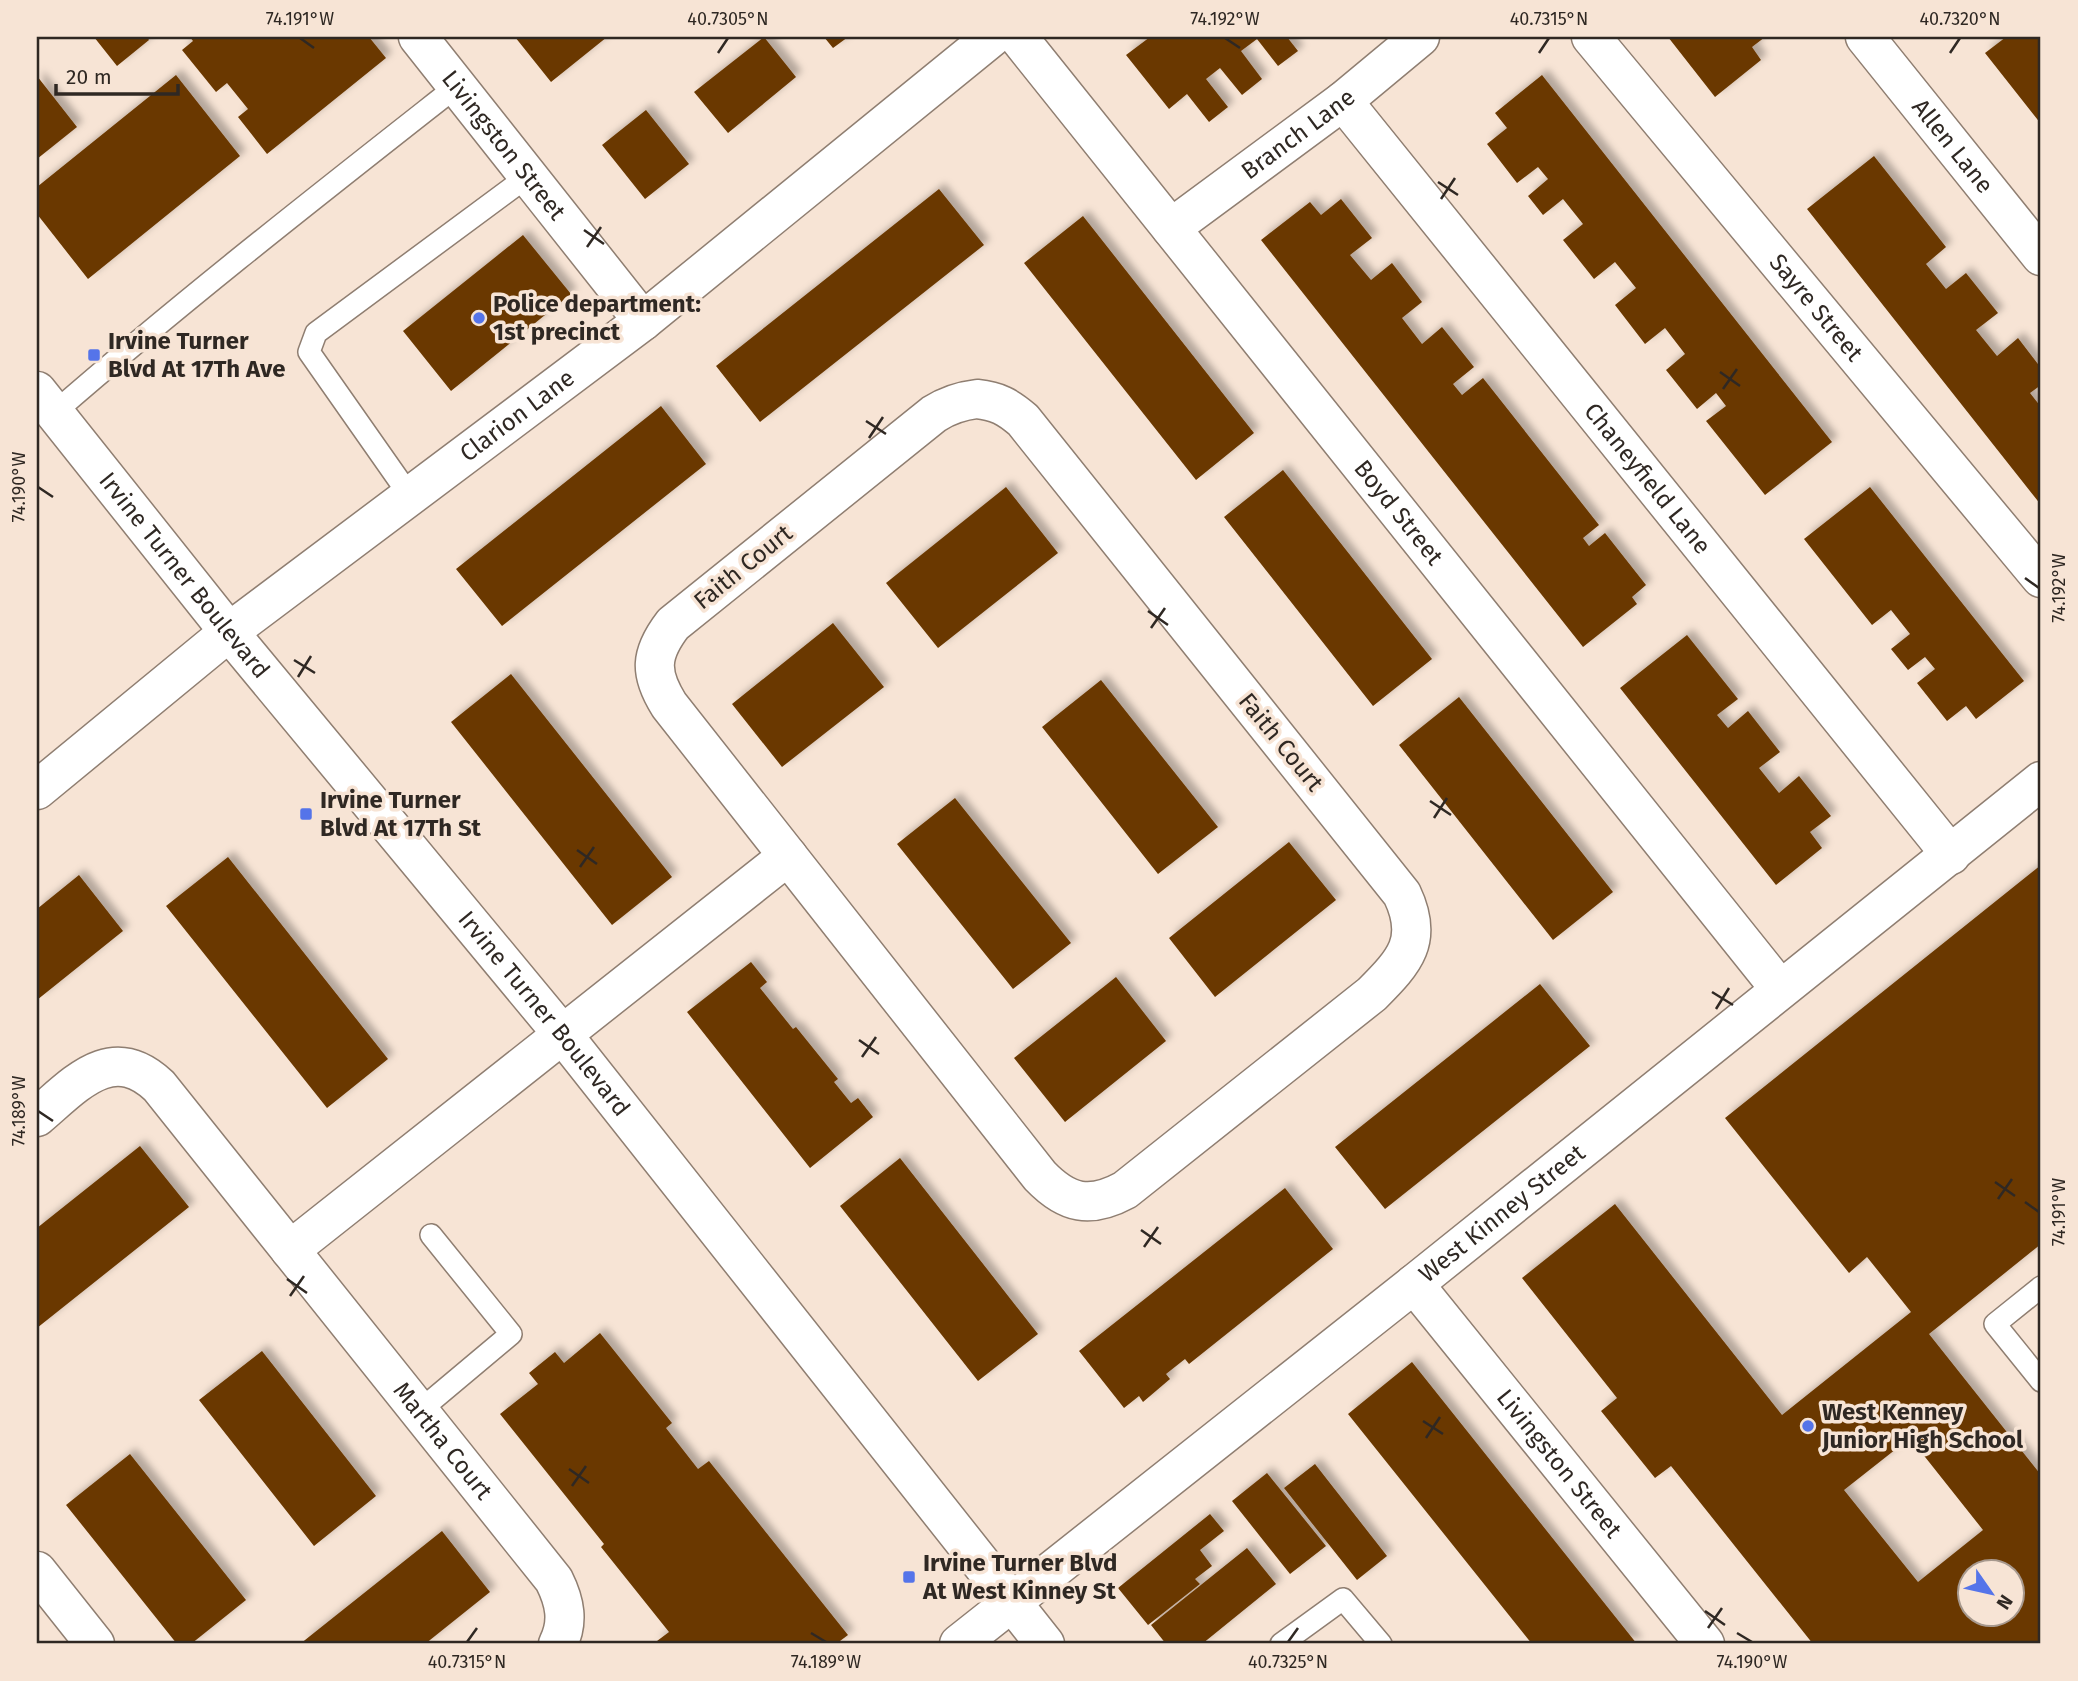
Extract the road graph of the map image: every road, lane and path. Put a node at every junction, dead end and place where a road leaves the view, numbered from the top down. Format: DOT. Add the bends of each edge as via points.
graph roads {
  1 [pos="418,37"];
  2 [pos="992,37"];
  3 [pos="1018,37"];
  4 [pos="1420,37"];
  5 [pos="1591,37"];
  6 [pos="1864,37"];
  7 [pos="457,86"];
  8 [pos="1343,101"];
  9 [pos="528,176"];
  10 [pos="1171,228"];
  11 [pos="2041,256"];
  12 [pos="643,321"];
  13 [pos="46,402"];
  14 [pos="410,496"];
  15 [pos="2041,578"];
  16 [pos="229,632"];
  17 [pos="2041,781"];
  18 [pos="37,790"];
  19 [pos="1951,855"];
  20 [pos="788,856"];
  21 [pos="1780,989"];
  22 [pos="564,1035"];
  23 [pos="37,1117"];
  24 [pos="431,1235"];
  25 [pos="290,1250"];
  26 [pos="1414,1284"];
  27 [pos="2041,1287"];
  28 [pos="2041,1381"];
  29 [pos="418,1412"];
  30 [pos="37,1571"];
  31 [pos="1012,1601"];
  32 [pos="95,1644"];
  33 [pos="558,1644"];
  34 [pos="959,1644"];
  35 [pos="1045,1644"];
  36 [pos="1281,1644"];
  37 [pos="1381,1644"];
  38 [pos="1705,1644"];
  1 -- 7 [label="street, Livingston Street"];
  2 -- 12 [label="street, Clarion Lane"];
  3 -- 10 [label="street, Boyd Street"];
  4 -- 8 [label="street, Branch Lane"];
  5 -- 15 [label="street, Sayre Street"];
  6 -- 11 [label="street, Allen Lane"];
  7 -- 9 [label="street, Livingston Street"];
  7 -- 13 [label="lane" via="124,353"];
  8 -- 10 [label="street, Branch Lane"];
  8 -- 19 [label="street, Chaneyfield Lane"];
  9 -- 12 [label="street, Livingston Street"];
  9 -- 14 [label="lane" via="316,333 309,352"];
  10 -- 21 [label="street, Boyd Street"];
  12 -- 14 [label="street, Clarion Lane"];
  13 -- 16 [label="street, Irvine Turner Boulevard"];
  14 -- 16 [label="street, Clarion Lane"];
  16 -- 18 [label="street, Clarion Lane"];
  16 -- 22 [label="street, Irvine Turner Boulevard"];
  17 -- 19 [label="street, West Kinney Street"];
  19 -- 21 [label="street, West Kinney Street"];
  20 -- 20 [label="street, Faith Court" via="658,688 653,663 660,640 693,607 934,414 964,400 991,400 1023,420 1402,894 1410,911 1412,940 1396,970 1372,994 1125,1190 1109,1198 1078,1201 1052,1189 1040,1176"];
  20 -- 22 [label="street"];
  21 -- 26 [label="street, West Kinney Street"];
  22 -- 25 [label="street"];
  22 -- 31 [label="street, Irvine Turner Boulevard"];
  23 -- 25 [label="street, Martha Court" via="98,1071 125,1066 135,1069 159,1086"];
  24 -- 29 [label="lane" via="511,1334"];
  25 -- 29 [label="street, Martha Court"];
  26 -- 31 [label="street, West Kinney Street"];
  26 -- 38 [label="street, Livingston Street"];
  27 -- 28 [label="lane" via="1995,1324"];
  29 -- 33 [label="street, Martha Court" via="554,1580 566,1618"];
  30 -- 32 [label="street"];
  31 -- 34 [label="street, West Kinney Street"];
  31 -- 35 [label="street, Irvine Turner Boulevard"];
  36 -- 37 [label="lane" via="1343,1599"];
}
